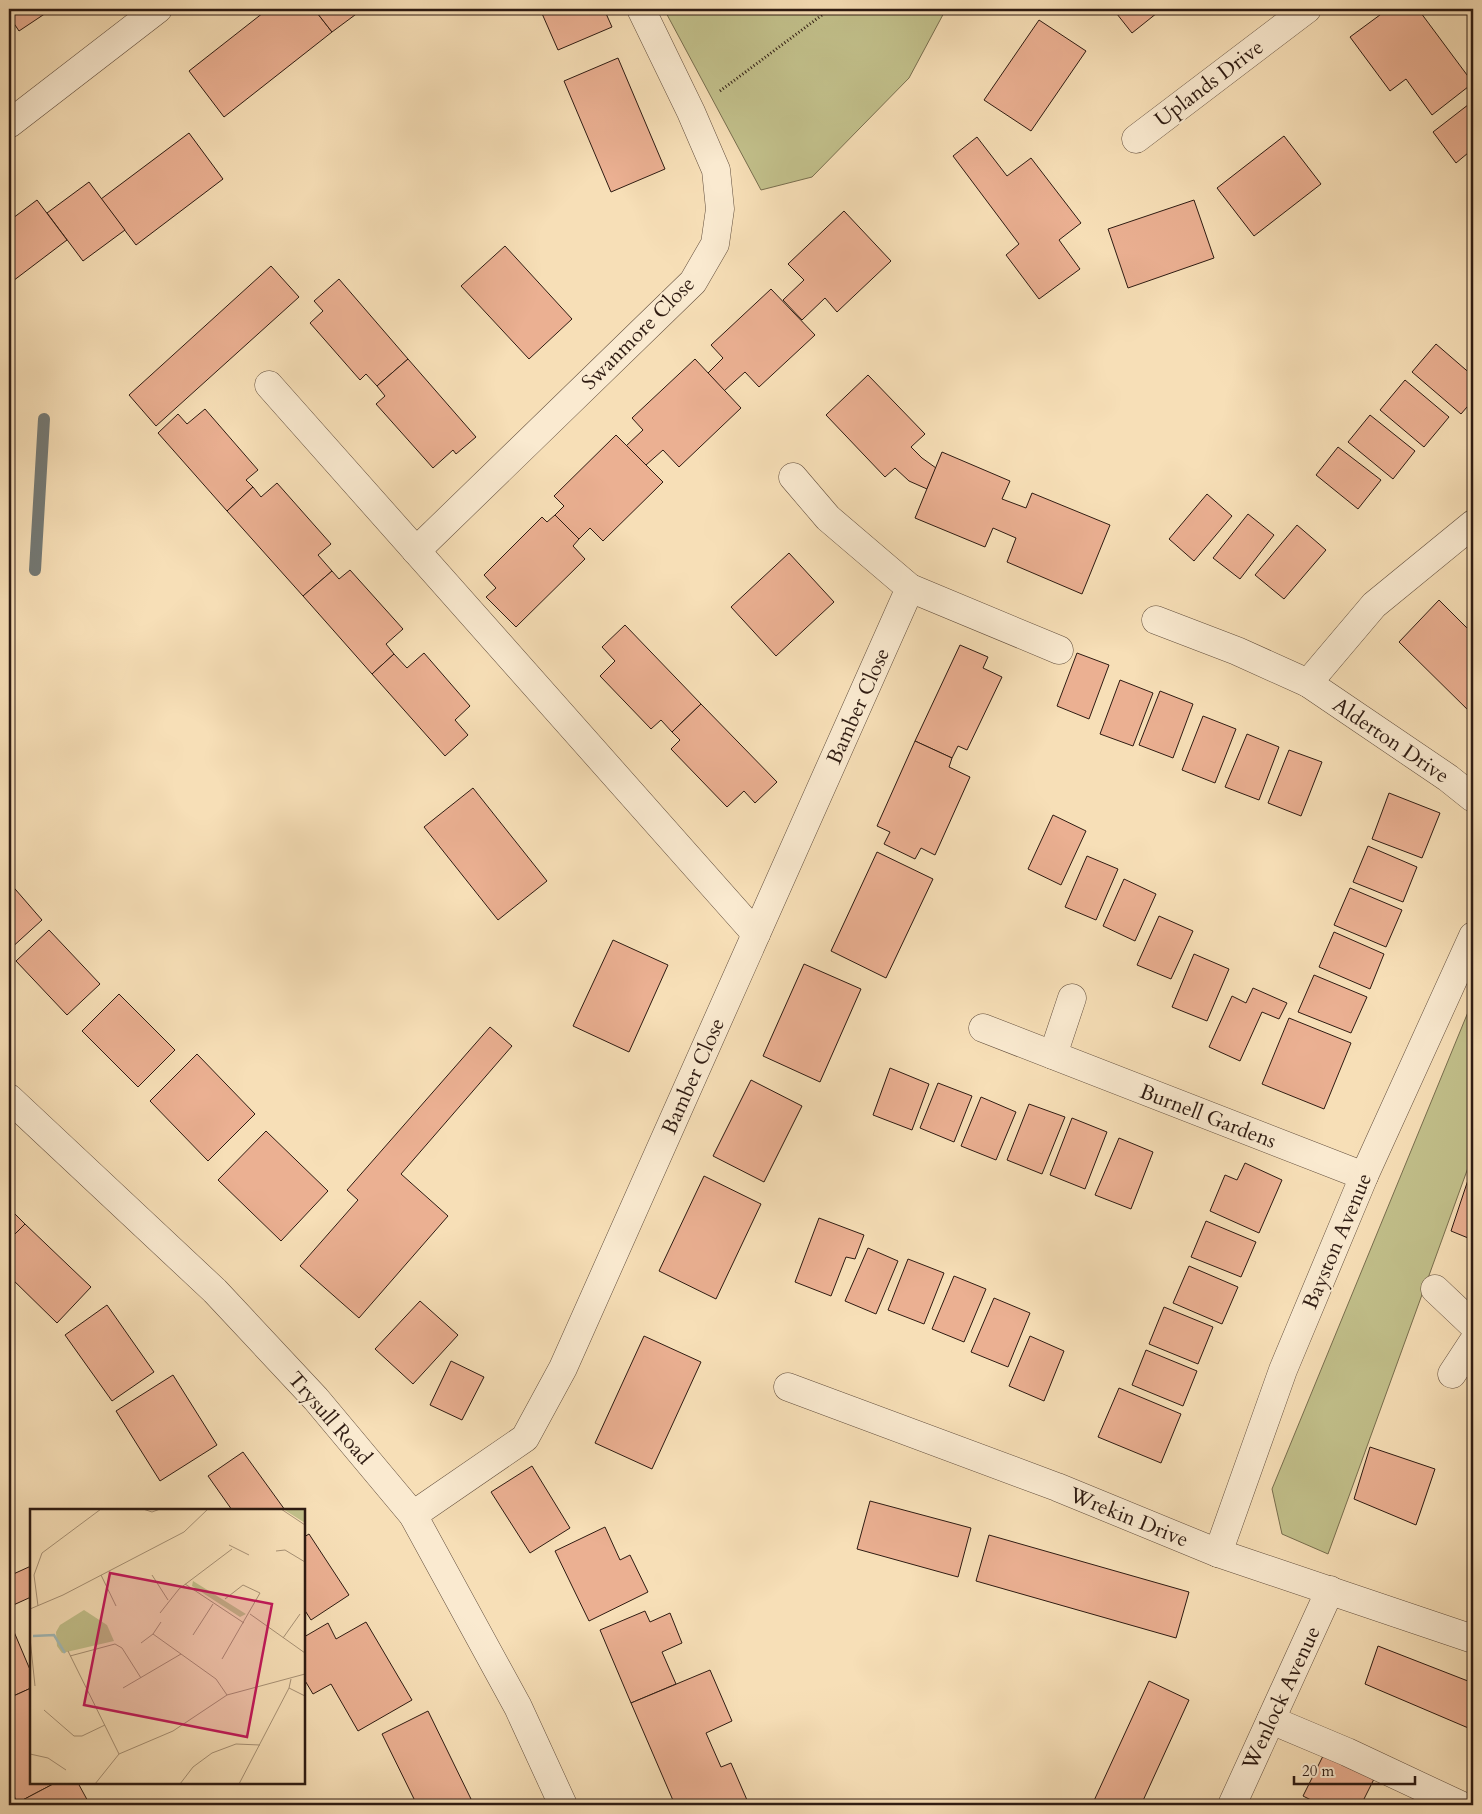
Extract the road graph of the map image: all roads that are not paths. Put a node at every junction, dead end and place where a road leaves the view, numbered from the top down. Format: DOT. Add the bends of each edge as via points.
graph roads {
  1 [pos="158,9"];
  2 [pos="641,9"];
  3 [pos="1307,9"];
  4 [pos="9,124"];
  5 [pos="1136,138"];
  6 [pos="269,384"];
  7 [pos="793,477"];
  8 [pos="1473,524"];
  9 [pos="416,551"];
  10 [pos="910,588"];
  11 [pos="1156,620"];
  12 [pos="1058,650"];
  13 [pos="1308,684"];
  14 [pos="1473,798"];
  15 [pos="756,934"];
  16 [pos="1473,936"];
  17 [pos="1072,998"];
  18 [pos="983,1028"];
  19 [pos="1052,1055"];
  20 [pos="9,1098"];
  21 [pos="1364,1176"];
  22 [pos="1435,1289"];
  23 [pos="1473,1325"];
  24 [pos="1473,1342"];
  25 [pos="1452,1374"];
  26 [pos="788,1387"];
  27 [pos="414,1515"];
  28 [pos="1218,1553"];
  29 [pos="1330,1590"];
  30 [pos="1473,1639"];
  31 [pos="1271,1720"];
  32 [pos="563,1805"];
  33 [pos="1232,1805"];
  34 [pos="1460,1805"];
  1 -- 4 [label="street"];
  2 -- 9 [label="street, Swanmore Close" via="716,170 720,209 715,244 693,282"];
  3 -- 5 [label="street, Uplands Drive"];
  6 -- 9 [label="street"];
  7 -- 10 [label="street" via="828,518"];
  8 -- 13 [label="street, Alderton Drive" via="1374,605"];
  9 -- 15 [label="street"];
  10 -- 12 [label="street"];
  10 -- 15 [label="street, Bamber Close"];
  11 -- 13 [label="street, Alderton Drive" via="1237,650"];
  13 -- 14 [label="street, Alderton Drive"];
  15 -- 27 [label="street, Bamber Close" via="563,1368 525,1438"];
  16 -- 21 [label="street, Bayston Avenue"];
  17 -- 19 [label="street"];
  18 -- 19 [label="street, Burnell Gardens"];
  19 -- 21 [label="street, Burnell Gardens"];
  20 -- 27 [label="street, Trysull Road" via="215,1291 316,1399"];
  21 -- 28 [label="street, Bayston Avenue" via="1283,1370"];
  22 -- 23 [label="street"];
  24 -- 25 [label="street"];
  26 -- 28 [label="street, Wrekin Drive" via="1057,1487"];
  27 -- 32 [label="street, Trysull Road" via="518,1707"];
  28 -- 29 [label="street, Wrekin Drive"];
  29 -- 30 [label="street, Wrekin Drive"];
  29 -- 31 [label="street, Wenlock Avenue"];
  31 -- 33 [label="street, Wenlock Avenue"];
  31 -- 34 [label="street"];
}
